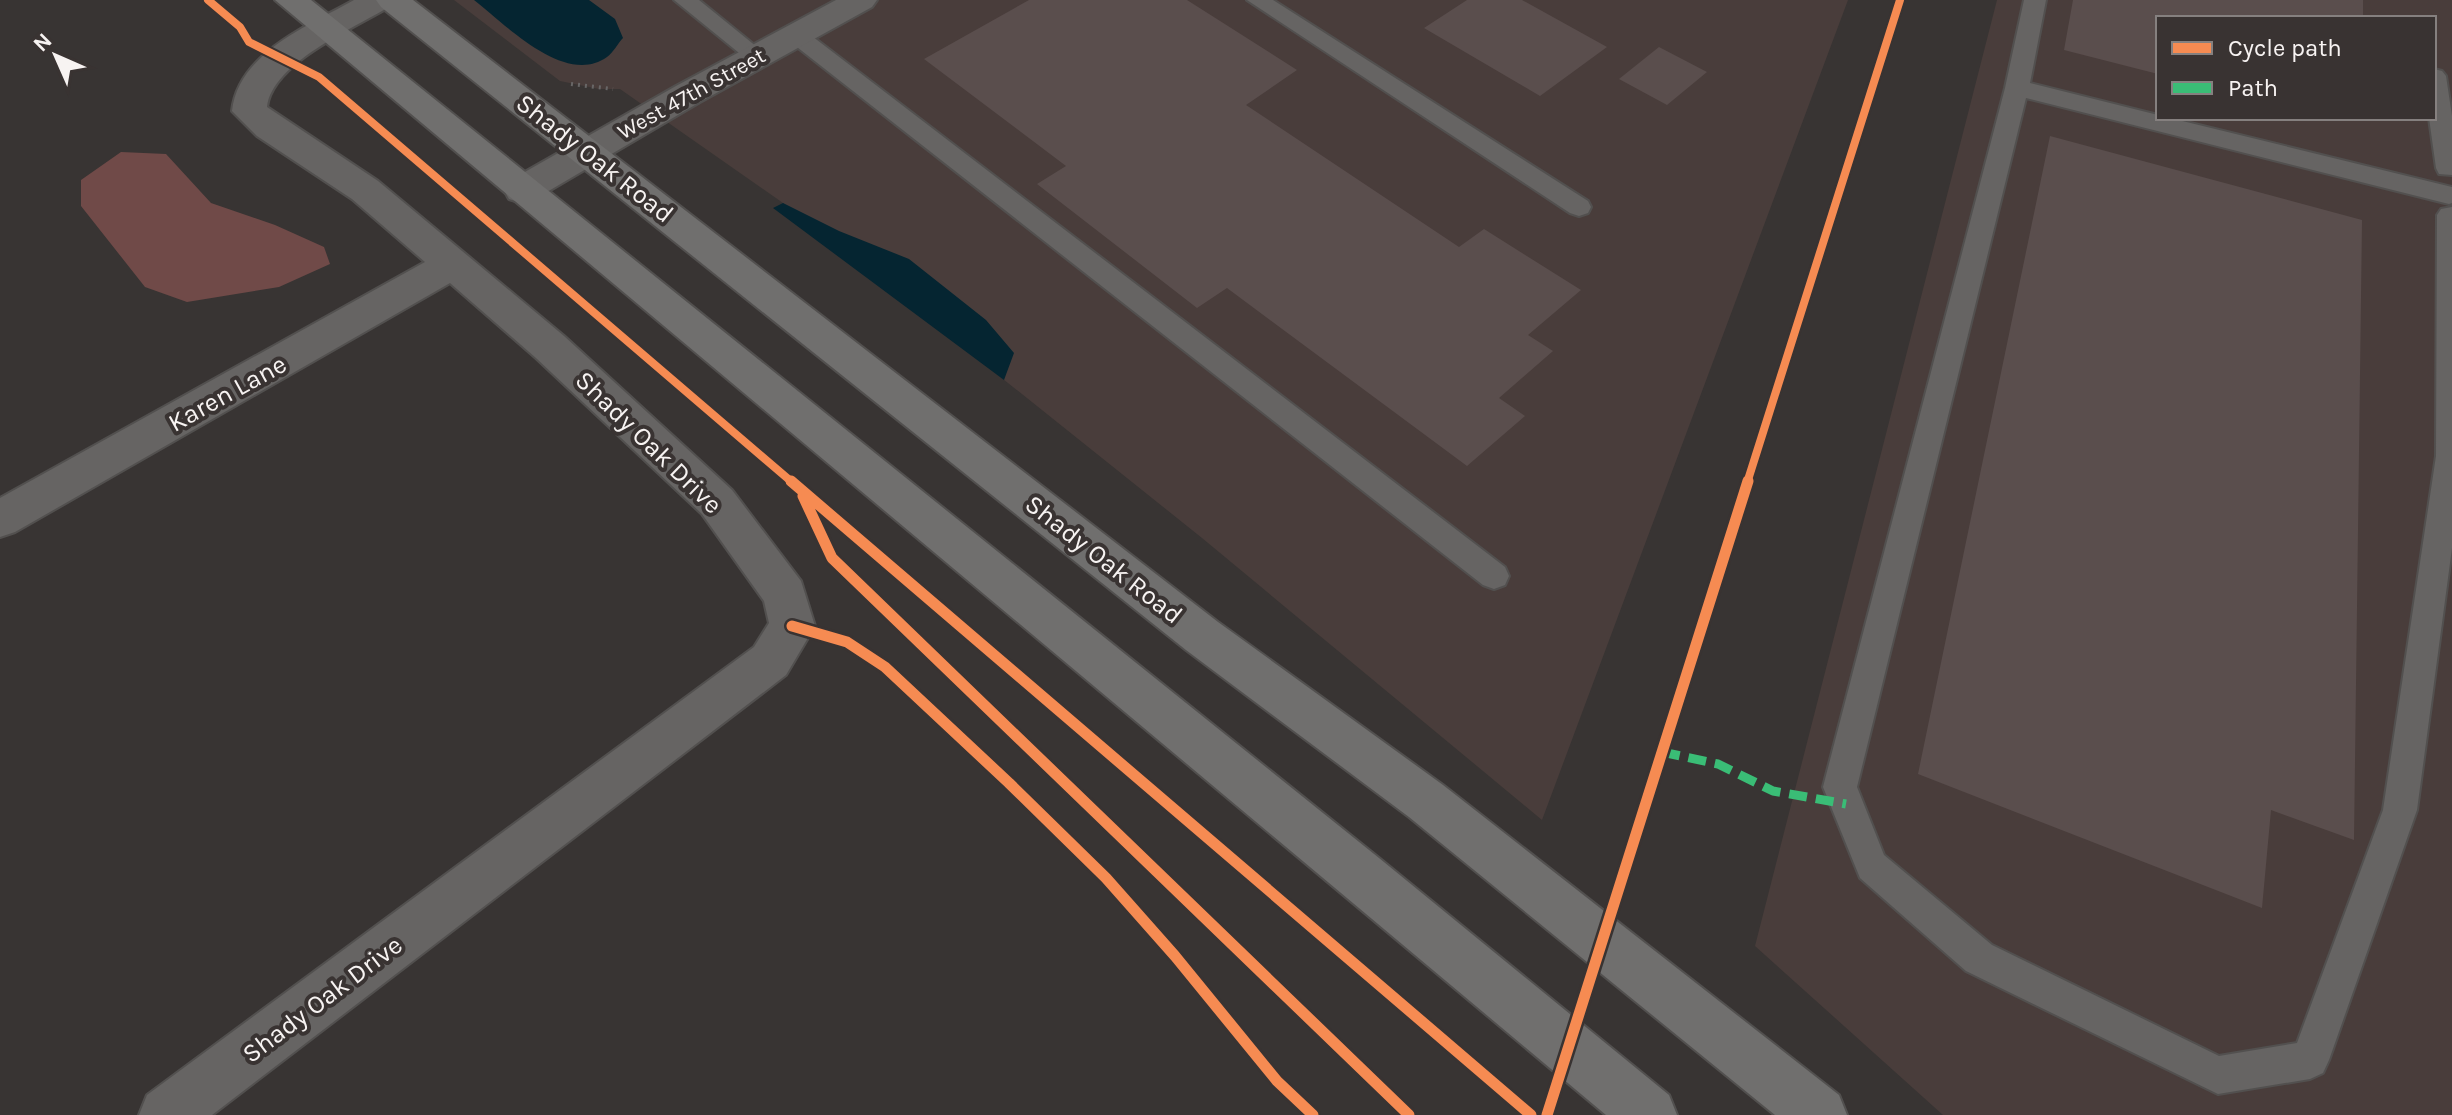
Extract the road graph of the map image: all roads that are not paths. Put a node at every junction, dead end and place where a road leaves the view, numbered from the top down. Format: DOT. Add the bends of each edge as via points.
graph roads {
  1 [pos="291,0"];
  2 [pos="378,0"];
  3 [pos="392,0"];
  4 [pos="685,0"];
  5 [pos="861,0"];
  6 [pos="1258,0"];
  7 [pos="2035,0"];
  8 [pos="328,31"];
  9 [pos="796,35"];
  10 [pos="757,56"];
  11 [pos="2017,88"];
  12 [pos="2436,88"];
  13 [pos="588,151"];
  14 [pos="2450,169"];
  15 [pos="522,190"];
  16 [pos="1579,207"];
  17 [pos="2450,209"];
  18 [pos="453,264"];
  19 [pos="0,519"];
  20 [pos="1494,576"];
  21 [pos="167,1115"];
  22 [pos="1649,1115"];
  23 [pos="1819,1115"];
  1 -- 8 [label="main road"];
  2 -- 8 [label="street, Shady Oak Drive"];
  3 -- 13 [label="main road, Shady Oak Road"];
  4 -- 10 [label="lane"];
  5 -- 9 [label="street, West 47th Street"];
  6 -- 16 [label="lane"];
  7 -- 11 [label="lane"];
  8 -- 15 [label="main road"];
  8 -- 18 [label="street, Shady Oak Drive" via="257,83 249,111 365,190"];
  9 -- 10 [label="street, West 47th Street"];
  9 -- 20 [label="lane"];
  10 -- 13 [label="street, West 47th Street"];
  11 -- 17 [label="lane"];
  11 -- 17 [label="lane" via="1840,787 1872,866 1979,958 2218,1075 2310,1060 2400,810 2450,456"];
  12 -- 14 [label="lane"];
  13 -- 15 [label="street, West 47th Street"];
  13 -- 23 [label="main road, Shady Oak Road" via="1202,636 1426,801"];
  14 -- 17 [label="lane"];
  15 -- 22 [label="main road"];
  18 -- 19 [label="street, Karen Lane"];
  18 -- 21 [label="street, Shady Oak Drive" via="717,502 785,595 792,626 770,661"];
}
